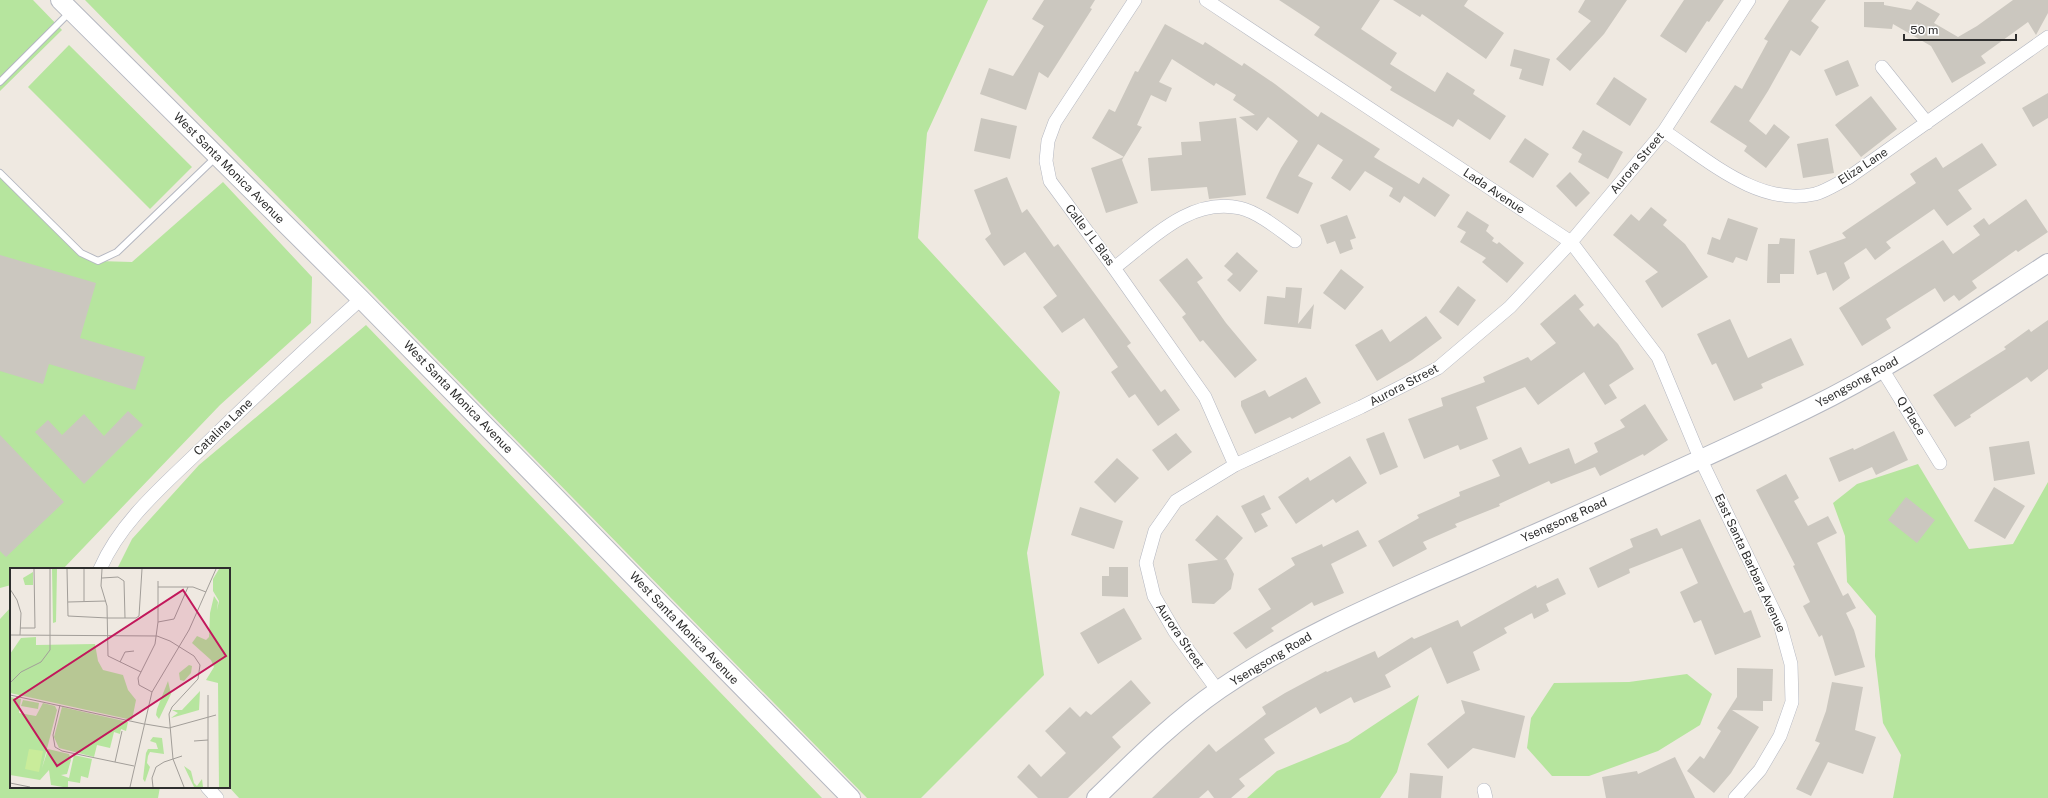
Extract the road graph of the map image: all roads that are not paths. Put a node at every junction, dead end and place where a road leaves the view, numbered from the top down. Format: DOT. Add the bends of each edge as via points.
graph roads {
  1 [pos="1135,0"];
  2 [pos="1206,0"];
  3 [pos="1749,0"];
  4 [pos="66,5"];
  5 [pos="2048,37"];
  6 [pos="1882,67"];
  7 [pos="0,82"];
  8 [pos="1926,123"];
  9 [pos="1664,131"];
  10 [pos="216,157"];
  11 [pos="0,173"];
  12 [pos="1295,241"];
  13 [pos="1571,242"];
  14 [pos="2048,263"];
  15 [pos="1114,268"];
  16 [pos="361,299"];
  17 [pos="1882,369"];
  18 [pos="1700,458"];
  19 [pos="1940,463"];
  20 [pos="1235,465"];
  21 [pos="100,568"];
  22 [pos="1218,691"];
  23 [pos="208,788"];
  24 [pos="217,798"];
  25 [pos="851,798"];
  26 [pos="1096,798"];
  27 [pos="1735,798"];
  1 -- 15 [label="street, Calle J L Blas" via="1055,122 1048,141 1046,161 1050,181"];
  2 -- 13 [label="street, Lada Avenue"];
  3 -- 9 [label="street, Aurora Street"];
  4 -- 7 [label="lane"];
  4 -- 10 [label="main road, West Santa Monica Avenue"];
  5 -- 8 [label="street, Eliza Lane"];
  6 -- 8 [label="street"];
  8 -- 9 [label="street, Eliza Lane" via="1848,178 1816,194 1780,196 1748,186"];
  9 -- 13 [label="street, Aurora Street"];
  10 -- 11 [label="lane" via="117,252 98,261 81,253"];
  10 -- 16 [label="main road, West Santa Monica Avenue"];
  12 -- 15 [label="street" via="1270,223 1240,208 1206,207 1179,218"];
  13 -- 18 [label="street, Lada Avenue" via="1658,357"];
  13 -- 20 [label="street, Aurora Street" via="1510,307 1438,368 1361,408"];
  14 -- 17 [label="main road, Ysengsong Road"];
  15 -- 20 [label="street, Calle J L Blas" via="1205,397"];
  16 -- 21 [label="street, Catalina Lane" via="284,368 136,513"];
  16 -- 25 [label="main road, West Santa Monica Avenue"];
  17 -- 18 [label="main road, Ysengsong Road" via="1805,410"];
  17 -- 19 [label="street, Q Place"];
  18 -- 22 [label="main road, Ysengsong Road" via="1320,630"];
  18 -- 27 [label="street, East Santa Barbara Avenue" via="1780,624 1791,664 1792,702 1780,736 1760,770"];
  20 -- 22 [label="street, Aurora Street" via="1176,502 1155,531 1146,563 1154,596 1175,632"];
  22 -- 26 [label="main road, Ysengsong Road" via="1157,740"];
  23 -- 24 [label="street"];
}
